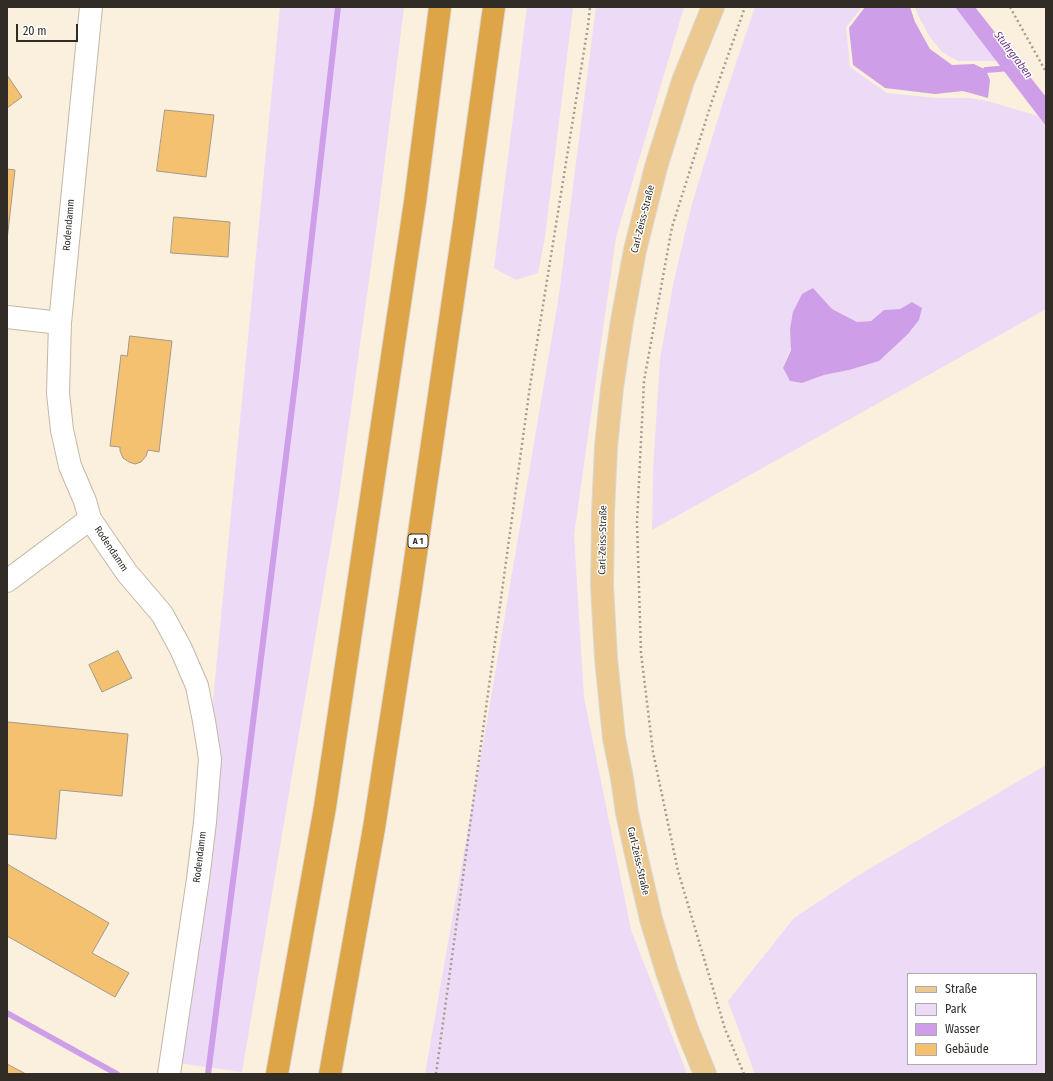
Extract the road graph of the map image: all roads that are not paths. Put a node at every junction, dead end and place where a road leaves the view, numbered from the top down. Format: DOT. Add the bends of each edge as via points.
graph roads {
  1 [pos="91,7"];
  2 [pos="440,7"];
  3 [pos="494,7"];
  4 [pos="713,7"];
  5 [pos="7,317"];
  6 [pos="60,323"];
  7 [pos="90,519"];
  8 [pos="7,581"];
  9 [pos="169,1074"];
  10 [pos="277,1074"];
  11 [pos="330,1074"];
  12 [pos="705,1074"];
  1 -- 6 [label="street, Rodendamm"];
  2 -- 10 [label="highway" via="416,202 330,775"];
  3 -- 11 [label="highway, A 1" via="410,595 374,828"];
  4 -- 12 [label="main road, Carl-Zeiss-Straße" via="683,81 656,168 635,250 622,320 606,447 602,586 614,738 627,813 651,919 667,972"];
  5 -- 6 [label="street"];
  6 -- 7 [label="street, Rodendamm" via="58,393 62,430 70,466"];
  7 -- 8 [label="street"];
  7 -- 9 [label="street, Rodendamm" via="127,573 162,614 181,649 197,686 209,751 205,822 198,879"];
}
